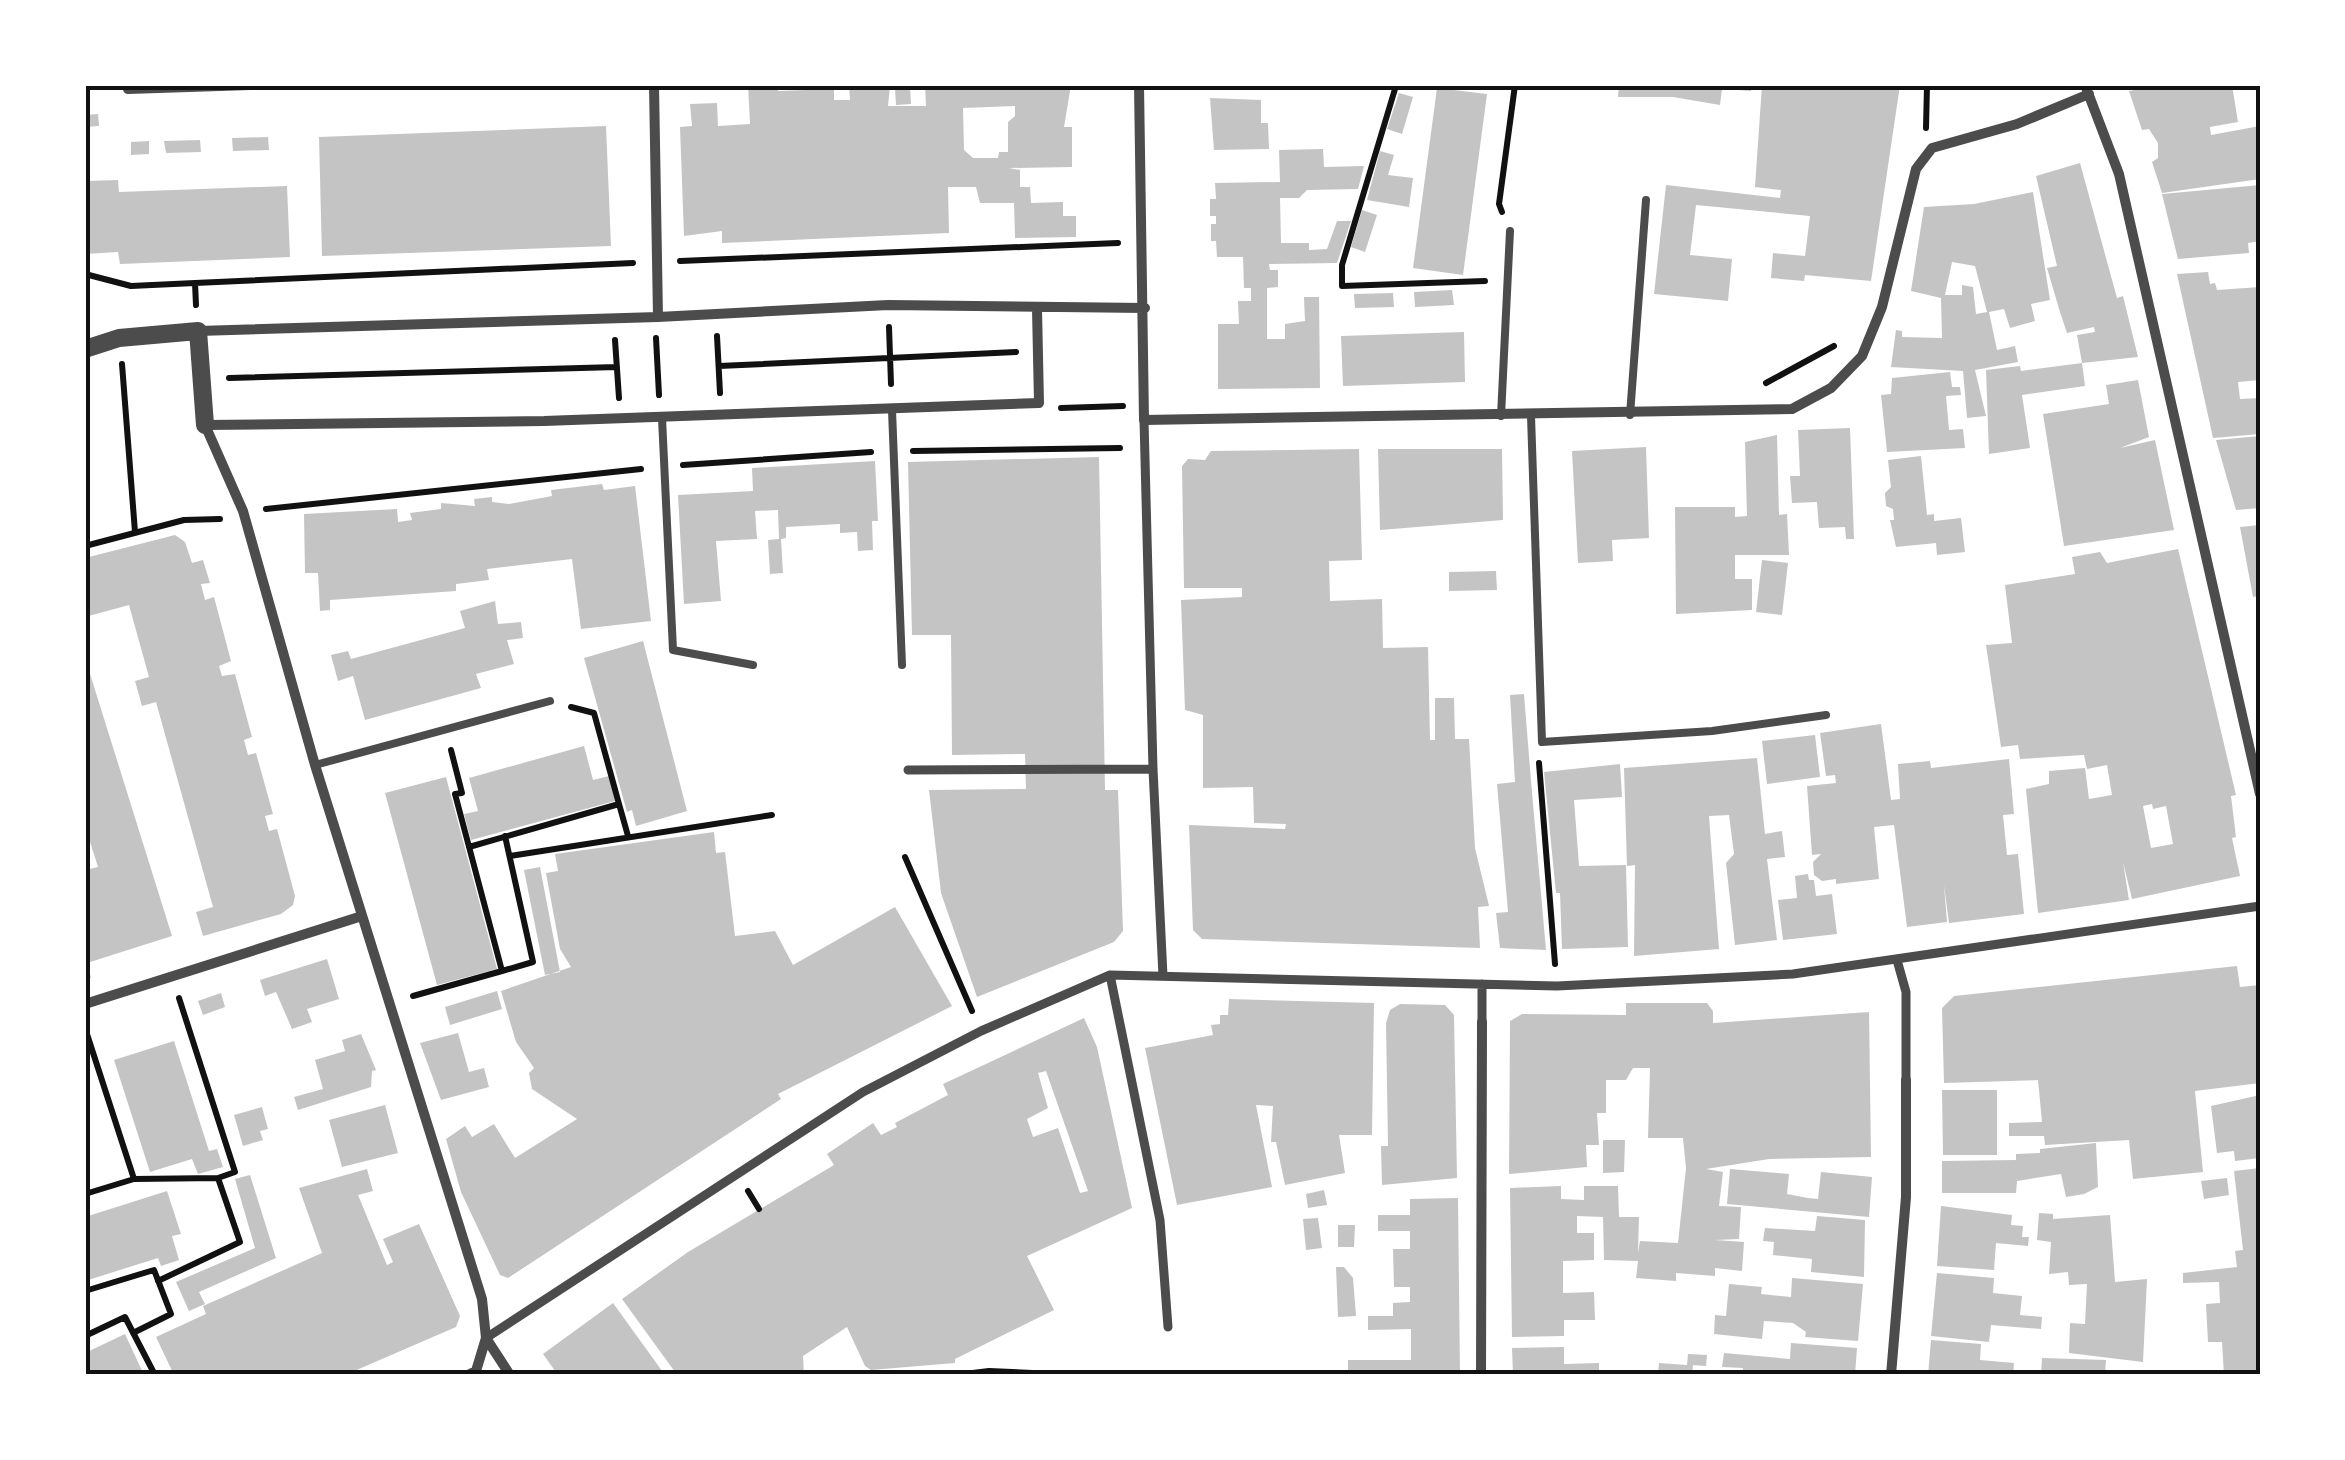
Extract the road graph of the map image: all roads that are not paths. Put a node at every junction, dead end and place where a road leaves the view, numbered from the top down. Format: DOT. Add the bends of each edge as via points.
graph roads {
  1 [pos="250,85"];
  2 [pos="654,85"];
  3 [pos="1139,85"];
  4 [pos="128,90"];
  5 [pos="2087,90"];
  6 [pos="1646,200"];
  7 [pos="1510,231"];
  8 [pos="1145,308"];
  9 [pos="1036,309"];
  10 [pos="658,317"];
  11 [pos="198,331"];
  12 [pos="85,349"];
  13 [pos="892,410"];
  14 [pos="1630,415"];
  15 [pos="1531,416"];
  16 [pos="1501,417"];
  17 [pos="662,418"];
  18 [pos="1144,420"];
  19 [pos="205,426"];
  20 [pos="753,665"];
  21 [pos="902,665"];
  22 [pos="550,701"];
  23 [pos="1826,714"];
  24 [pos="315,765"];
  25 [pos="1153,769"];
  26 [pos="908,770"];
  27 [pos="2260,794"];
  28 [pos="2260,906"];
  29 [pos="362,916"];
  30 [pos="1897,960"];
  31 [pos="1110,975"];
  32 [pos="1163,976"];
  33 [pos="1482,984"];
  34 [pos="85,1004"];
  35 [pos="1482,1022"];
  36 [pos="1906,1080"];
  37 [pos="1168,1327"];
  38 [pos="486,1338"];
  39 [pos="468,1375"];
  40 [pos="510,1375"];
  41 [pos="1481,1375"];
  42 [pos="1891,1375"];
  1 -- 4 [label="street"];
  2 -- 10 [label="street"];
  3 -- 8 [label="street"];
  5 -- 14 [label="street" via="2017,124 1932,148 1916,169 1862,356 1831,388 1792,409"];
  5 -- 27 [label="street" via="2119,174"];
  6 -- 14 [label="lane"];
  7 -- 16 [label="lane"];
  8 -- 9 [label="street"];
  8 -- 18 [label="street"];
  9 -- 10 [label="street" via="1008,303 888,305"];
  9 -- 13 [label="street" via="1038,403"];
  10 -- 11 [label="street"];
  11 -- 12 [label="street" via="119,338"];
  11 -- 19 [label="street"];
  13 -- 17 [label="street"];
  13 -- 21 [label="lane"];
  14 -- 15 [label="street"];
  15 -- 16 [label="street"];
  15 -- 23 [label="lane" via="1542,742 1712,731"];
  16 -- 18 [label="street"];
  17 -- 19 [label="street"];
  17 -- 20 [label="lane" via="673,650"];
  18 -- 25 [label="street"];
  19 -- 24 [label="street" via="244,512"];
  22 -- 24 [label="lane"];
  24 -- 29 [label="street"];
  25 -- 26 [label="street"];
  25 -- 32 [label="street"];
  28 -- 30 [label="street"];
  29 -- 34 [label="street"];
  29 -- 38 [label="street" via="482,1299"];
  30 -- 33 [label="street" via="1793,974"];
  30 -- 36 [label="street" via="1906,992"];
  31 -- 32 [label="street"];
  31 -- 37 [label="street" via="1160,1220"];
  31 -- 38 [label="street" via="863,1092"];
  32 -- 33 [label="street"];
  33 -- 35 [label="street"];
  35 -- 41 [label="street"];
  36 -- 42 [label="street" via="1906,1198"];
  38 -- 39 [label="street" via="476,1371"];
  38 -- 40 [label="street"];
}
